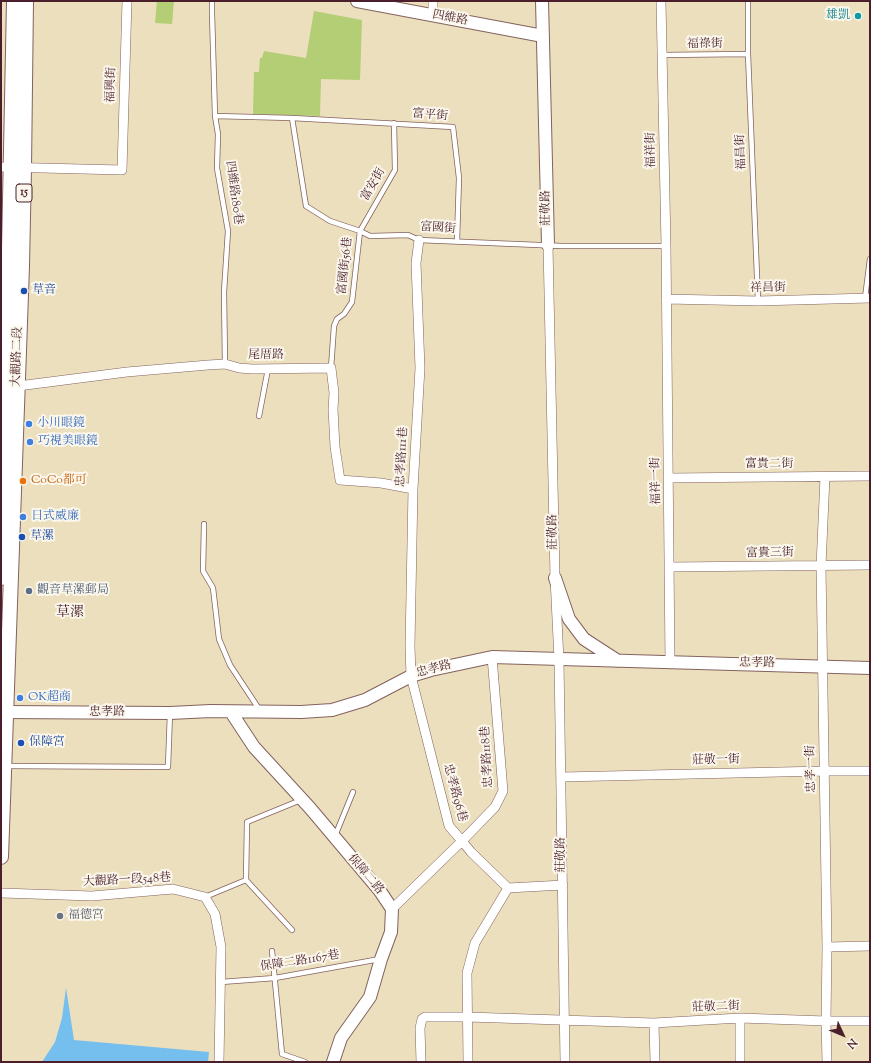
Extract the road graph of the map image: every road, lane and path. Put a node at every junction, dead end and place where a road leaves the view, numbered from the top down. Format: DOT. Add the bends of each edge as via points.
graph roads {
  1 [pos="14,1"];
  2 [pos="26,1"];
  3 [pos="127,1"];
  4 [pos="212,1"];
  5 [pos="357,1"];
  6 [pos="433,1"];
  7 [pos="542,1"];
  8 [pos="661,1"];
  9 [pos="748,1"];
  10 [pos="433,15"];
  11 [pos="543,36"];
  12 [pos="748,54"];
  13 [pos="661,55"];
  14 [pos="215,116"];
  15 [pos="292,118"];
  16 [pos="394,123"];
  17 [pos="12,168"];
  18 [pos="360,231"];
  19 [pos="419,240"];
  20 [pos="457,241"];
  21 [pos="548,245"];
  22 [pos="666,246"];
  23 [pos="870,259"];
  24 [pos="868,298"];
  25 [pos="666,299"];
  26 [pos="758,302"];
  27 [pos="225,364"];
  28 [pos="330,368"];
  29 [pos="268,369"];
  30 [pos="18,386"];
  31 [pos="4,397"];
  32 [pos="259,416"];
  33 [pos="870,476"];
  34 [pos="825,477"];
  35 [pos="669,478"];
  36 [pos="413,489"];
  37 [pos="204,524"];
  38 [pos="870,565"];
  39 [pos="821,566"];
  40 [pos="669,567"];
  41 [pos="1,578"];
  42 [pos="555,578"];
  43 [pos="492,657"];
  44 [pos="559,660"];
  45 [pos="618,661"];
  46 [pos="670,663"];
  47 [pos="822,666"];
  48 [pos="870,668"];
  49 [pos="411,676"];
  50 [pos="260,711"];
  51 [pos="3,712"];
  52 [pos="232,712"];
  53 [pos="170,713"];
  54 [pos="4,766"];
  55 [pos="824,771"];
  56 [pos="870,771"];
  57 [pos="562,777"];
  58 [pos="353,792"];
  59 [pos="302,800"];
  60 [pos="334,838"];
  61 [pos="462,841"];
  62 [pos="1,857"];
  63 [pos="246,880"];
  64 [pos="562,885"];
  65 [pos="508,888"];
  66 [pos="1,893"];
  67 [pos="205,897"];
  68 [pos="392,909"];
  69 [pos="292,930"];
  70 [pos="870,946"];
  71 [pos="827,947"];
  72 [pos="272,951"];
  73 [pos="381,959"];
  74 [pos="275,978"];
  75 [pos="220,982"];
  76 [pos="467,1017"];
  77 [pos="740,1018"];
  78 [pos="563,1020"];
  79 [pos="826,1021"];
  80 [pos="870,1021"];
  81 [pos="654,1023"];
  82 [pos="219,1062"];
  83 [pos="305,1062"];
  84 [pos="333,1062"];
  85 [pos="421,1062"];
  86 [pos="468,1062"];
  87 [pos="565,1062"];
  88 [pos="655,1062"];
  89 [pos="740,1062"];
  90 [pos="827,1062"];
  1 -- 17 [label="main road, 大觀路二段 / 15"];
  2 -- 17 [label="main road, 大觀路二段 / 15"];
  3 -- 17 [label="street, 福興街" via="122,170"];
  4 -- 14 [label="lane, 四維路180巷"];
  5 -- 10 [label="street, 四維路"];
  6 -- 10 [label="street"];
  7 -- 11 [label="street, 莊敬路"];
  8 -- 13 [label="street, 福祥街"];
  9 -- 12 [label="lane, 福昌街"];
  10 -- 11 [label="street, 四維路"];
  11 -- 21 [label="street, 莊敬路"];
  12 -- 13 [label="lane, 福祿街"];
  12 -- 26 [label="lane, 福昌街"];
  13 -- 22 [label="street, 福祥街"];
  14 -- 15 [label="lane, 富平街"];
  14 -- 27 [label="lane, 四維路180巷" via="218,134 217,168 228,231 224,292"];
  15 -- 16 [label="lane, 富平街"];
  15 -- 18 [label="lane, 富國街" via="306,206 330,221"];
  16 -- 18 [label="lane, 富安街" via="395,170"];
  16 -- 20 [label="lane, 富平街" via="453,127 459,178"];
  17 -- 30 [label="main road, 大觀路二段 / 15"];
  17 -- 31 [label="main road, 大觀路二段 / 15"];
  18 -- 19 [label="lane, 富國街" via="370,236 408,235"];
  18 -- 28 [label="lane, 富國街56巷" via="352,302 334,326"];
  19 -- 20 [label="lane, 富國街"];
  19 -- 36 [label="street, 忠孝路111巷" via="416,263 420,368"];
  20 -- 21 [label="lane, 富國街"];
  21 -- 22 [label="lane, 富國街"];
  21 -- 42 [label="street, 莊敬路"];
  22 -- 25 [label="street, 福祥街"];
  23 -- 24 [label="lane"];
  24 -- 26 [label="street, 祥昌街"];
  25 -- 26 [label="street, 祥昌街"];
  25 -- 35 [label="street, 福祥一街"];
  27 -- 29 [label="street, 尾厝路" via="239,368"];
  27 -- 30 [label="street, 尾厝路" via="127,372"];
  28 -- 29 [label="street, 尾厝路"];
  28 -- 36 [label="street" via="334,393 334,447 340,480 381,483"];
  29 -- 32 [label="lane"];
  30 -- 31 [label="street"];
  30 -- 51 [label="main road, 大觀路二段 / 15"];
  31 -- 41 [label="main road, 大觀路二段 / 15"];
  33 -- 34 [label="street, 富貴二街"];
  34 -- 35 [label="street, 富貴二街"];
  34 -- 39 [label="street, 忠孝一街"];
  35 -- 40 [label="street, 福祥一街"];
  36 -- 49 [label="street, 忠孝路111巷"];
  37 -- 50 [label="lane" via="203,571 213,588 219,639 230,665"];
  38 -- 39 [label="street, 富貴三街"];
  39 -- 40 [label="street, 富貴三街"];
  39 -- 47 [label="street, 忠孝一街"];
  40 -- 46 [label="street, 福祥一街"];
  42 -- 44 [label="street, 莊敬路"];
  42 -- 45 [label="street" via="569,619 584,639"];
  43 -- 44 [label="street, 忠孝路"];
  43 -- 49 [label="street, 忠孝路"];
  43 -- 61 [label="street, 忠孝路118巷" via="503,791 495,807"];
  44 -- 45 [label="street, 忠孝路"];
  44 -- 57 [label="street, 莊敬路"];
  45 -- 46 [label="street, 忠孝路"];
  46 -- 47 [label="street, 忠孝路"];
  47 -- 48 [label="street, 忠孝路"];
  47 -- 55 [label="street, 忠孝一街"];
  49 -- 50 [label="street, 忠孝路" via="365,700 332,710"];
  49 -- 61 [label="street, 忠孝路96巷" via="449,826"];
  50 -- 52 [label="street, 忠孝路"];
  51 -- 53 [label="street, 忠孝路"];
  51 -- 54 [label="main road, 15"];
  52 -- 53 [label="street, 忠孝路"];
  52 -- 59 [label="street, 保障二路" via="254,747"];
  53 -- 54 [label="lane" via="168,767"];
  54 -- 62 [label="main road, 15"];
  55 -- 56 [label="street, 莊敬一街"];
  55 -- 57 [label="street, 莊敬一街"];
  55 -- 71 [label="street, 忠孝一街"];
  57 -- 64 [label="street, 莊敬路"];
  58 -- 60 [label="lane"];
  59 -- 60 [label="street, 保障二路"];
  59 -- 63 [label="lane" via="247,822"];
  60 -- 68 [label="street, 保障二路" via="380,891"];
  61 -- 65 [label="street, 忠孝路96巷"];
  61 -- 68 [label="street"];
  63 -- 67 [label="lane"];
  63 -- 69 [label="lane"];
  64 -- 65 [label="street"];
  64 -- 78 [label="street, 莊敬路"];
  65 -- 76 [label="street" via="475,943 467,973"];
  66 -- 67 [label="street, 大觀路一段548巷" via="92,896 173,889"];
  67 -- 75 [label="street" via="215,914 221,947"];
  68 -- 73 [label="street" via="392,932"];
  70 -- 71 [label="street"];
  71 -- 79 [label="street, 忠孝一街"];
  72 -- 74 [label="lane"];
  73 -- 74 [label="lane, 保障二路1167巷"];
  73 -- 84 [label="street" via="370,997 341,1038"];
  74 -- 75 [label="lane, 保障二路1167巷"];
  74 -- 83 [label="lane" via="282,1054"];
  75 -- 82 [label="street"];
  76 -- 78 [label="street, 莊敬二街"];
  76 -- 85 [label="street, 莊敬二街" via="422,1018"];
  76 -- 86 [label="street"];
  77 -- 79 [label="street, 莊敬二街"];
  77 -- 81 [label="street, 莊敬二街"];
  77 -- 89 [label="street"];
  78 -- 81 [label="street, 莊敬二街"];
  78 -- 87 [label="street, 莊敬路"];
  79 -- 80 [label="street, 莊敬二街"];
  79 -- 90 [label="street, 忠孝一街"];
  81 -- 88 [label="street"];
}
